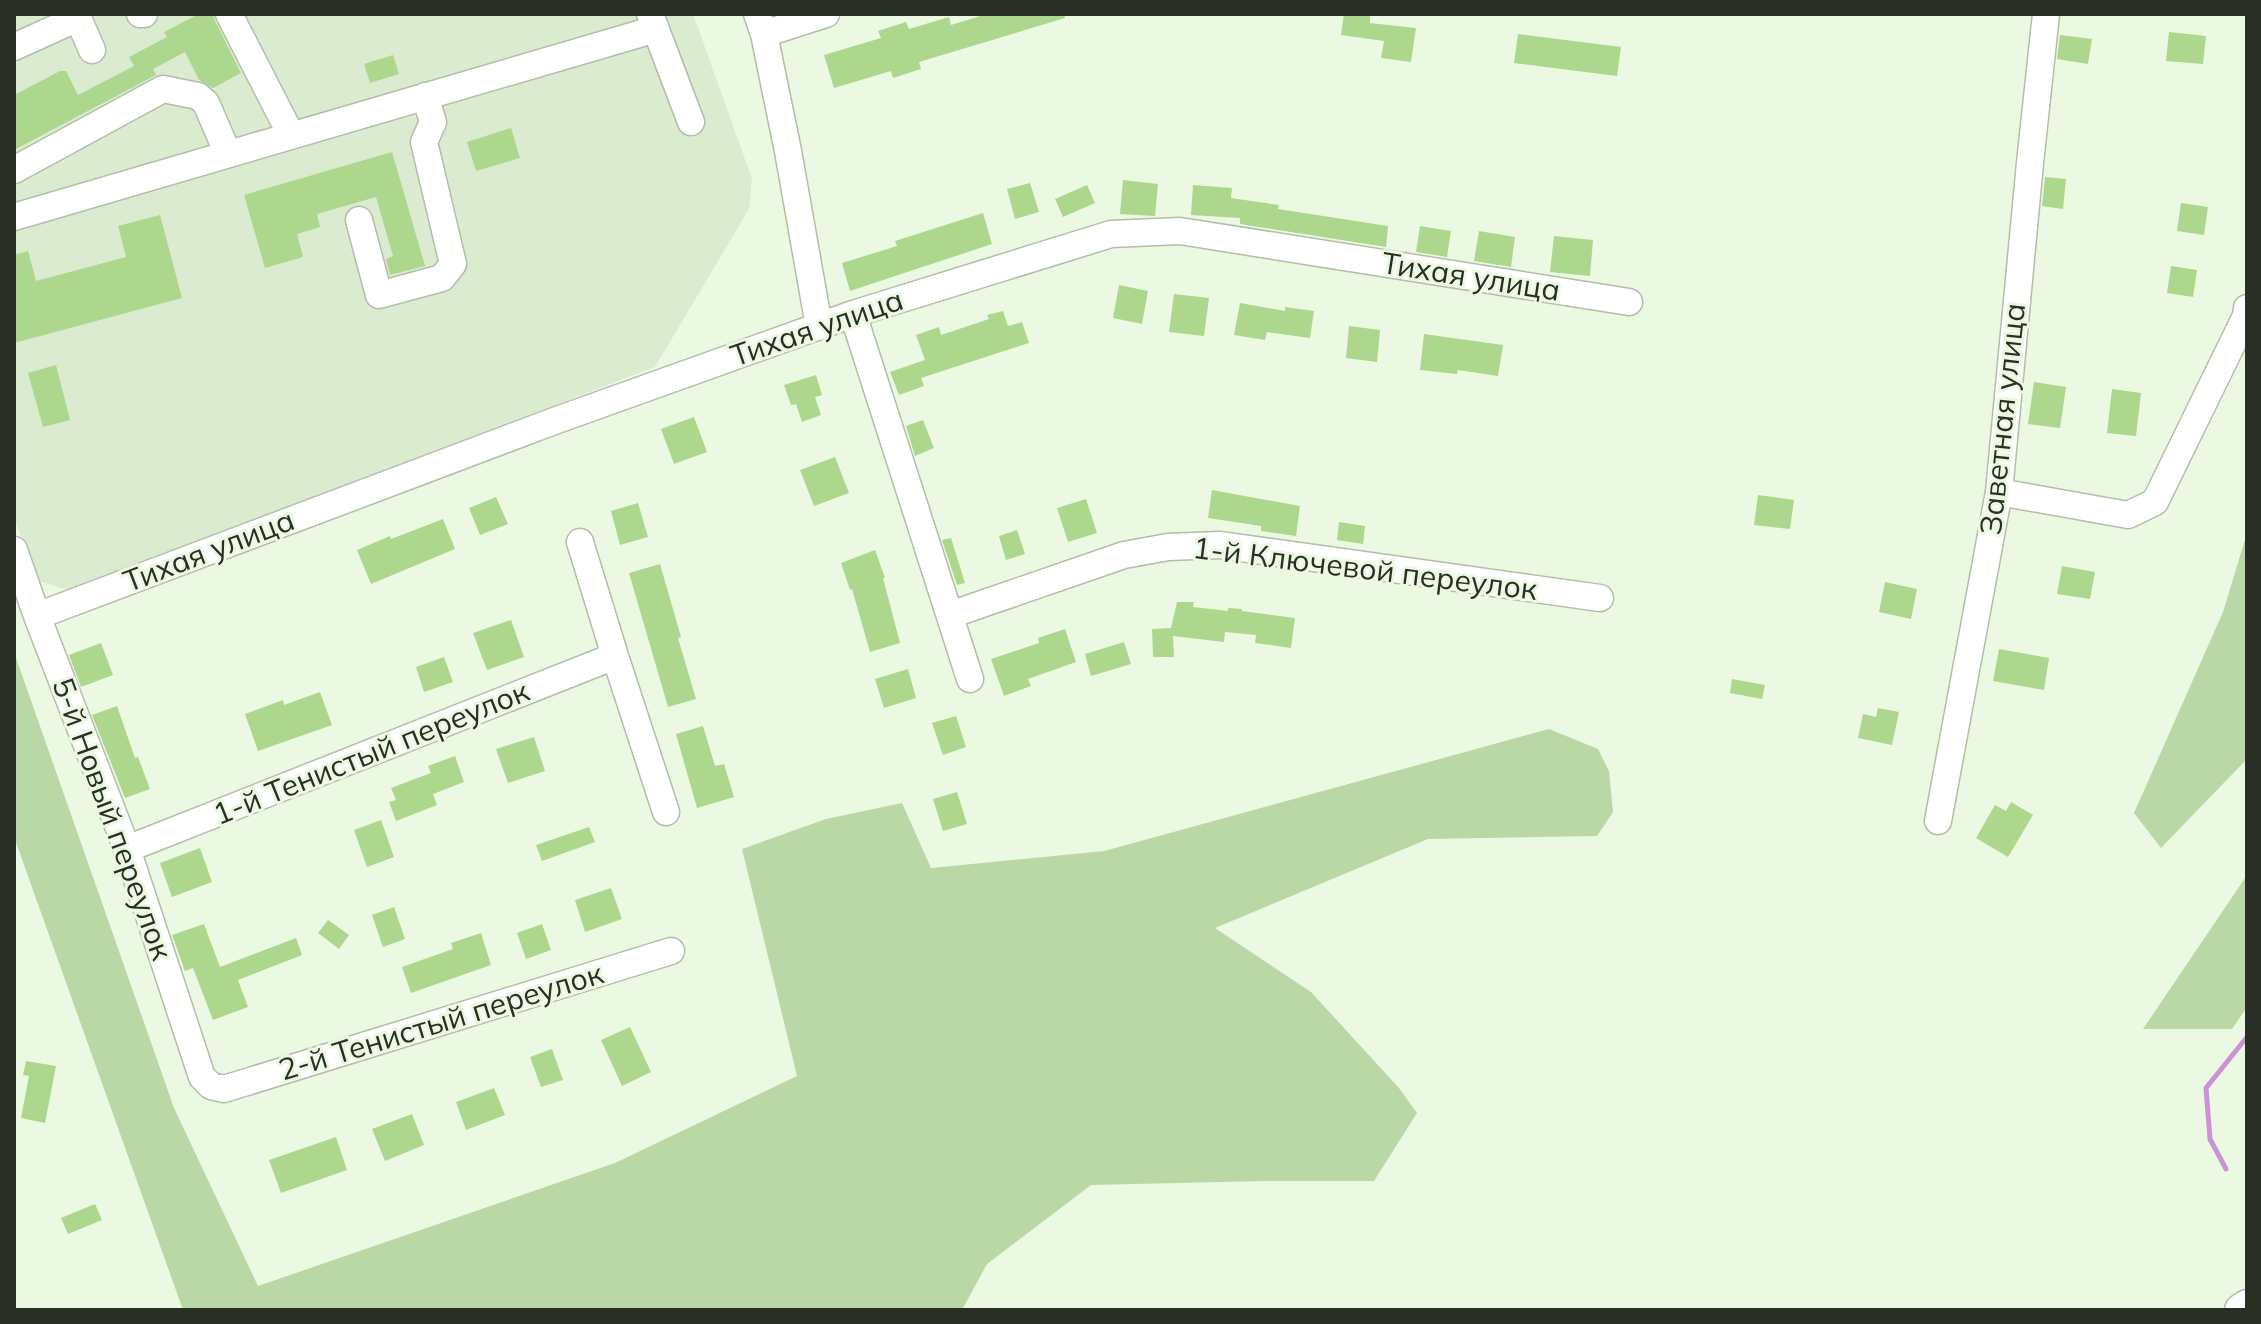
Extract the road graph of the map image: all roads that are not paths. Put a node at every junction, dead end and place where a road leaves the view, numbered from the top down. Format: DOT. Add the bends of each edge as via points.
graph roads {
  1 [pos="229,14"];
  2 [pos="826,14"];
  3 [pos="2046,14"];
  4 [pos="653,21"];
  5 [pos="760,24"];
  6 [pos="14,47"];
  7 [pos="92,50"];
  8 [pos="425,96"];
  9 [pos="691,122"];
  10 [pos="291,135"];
  11 [pos="228,154"];
  12 [pos="14,170"];
  13 [pos="14,217"];
  14 [pos="359,220"];
  15 [pos="1629,302"];
  16 [pos="2247,308"];
  17 [pos="853,314"];
  18 [pos="819,326"];
  19 [pos="1999,492"];
  20 [pos="580,542"];
  21 [pos="16,564"];
  22 [pos="1600,598"];
  23 [pos="950,615"];
  24 [pos="37,616"];
  25 [pos="615,656"];
  26 [pos="970,679"];
  27 [pos="666,812"];
  28 [pos="1938,821"];
  29 [pos="127,849"];
  30 [pos="671,951"];
  31 [pos="211,1086"];
  32 [pos="2247,1306"];
  33 [pos="2241,1310"];
  1 -- 10 [label="street"];
  2 -- 5 [label="street"];
  3 -- 19 [label="street, Заветная улица"];
  4 -- 8 [label="street"];
  4 -- 9 [label="street"];
  5 -- 18 [label="street"];
  6 -- 7 [label="street" via="78,18"];
  8 -- 10 [label="street"];
  8 -- 14 [label="street" via="433,122 424,142 453,264 442,278 379,295"];
  10 -- 11 [label="street"];
  11 -- 12 [label="street" via="206,103 198,96 163,89"];
  11 -- 13 [label="street"];
  15 -- 17 [label="street, Тихая улица" via="1180,231 1111,234"];
  16 -- 19 [label="street" via="2155,502 2128,515"];
  17 -- 18 [label="street, Тихая улица"];
  17 -- 23 [label="street"];
  18 -- 24 [label="street, Тихая улица"];
  19 -- 28 [label="street, Заветная улица"];
  20 -- 25 [label="street"];
  21 -- 24 [label="street, 5-й Новый переулок"];
  22 -- 23 [label="street, 1-й Ключевой переулок" via="1220,545 1124,555"];
  23 -- 26 [label="street"];
  24 -- 29 [label="street, 5-й Новый переулок"];
  25 -- 27 [label="street"];
  25 -- 29 [label="street, 1-й Тенистый переулок"];
  29 -- 31 [label="street, 5-й Новый переулок" via="202,1077"];
  30 -- 31 [label="street, 2-й Тенистый переулок" via="224,1089"];
  32 -- 33 [label="main road"];
}
